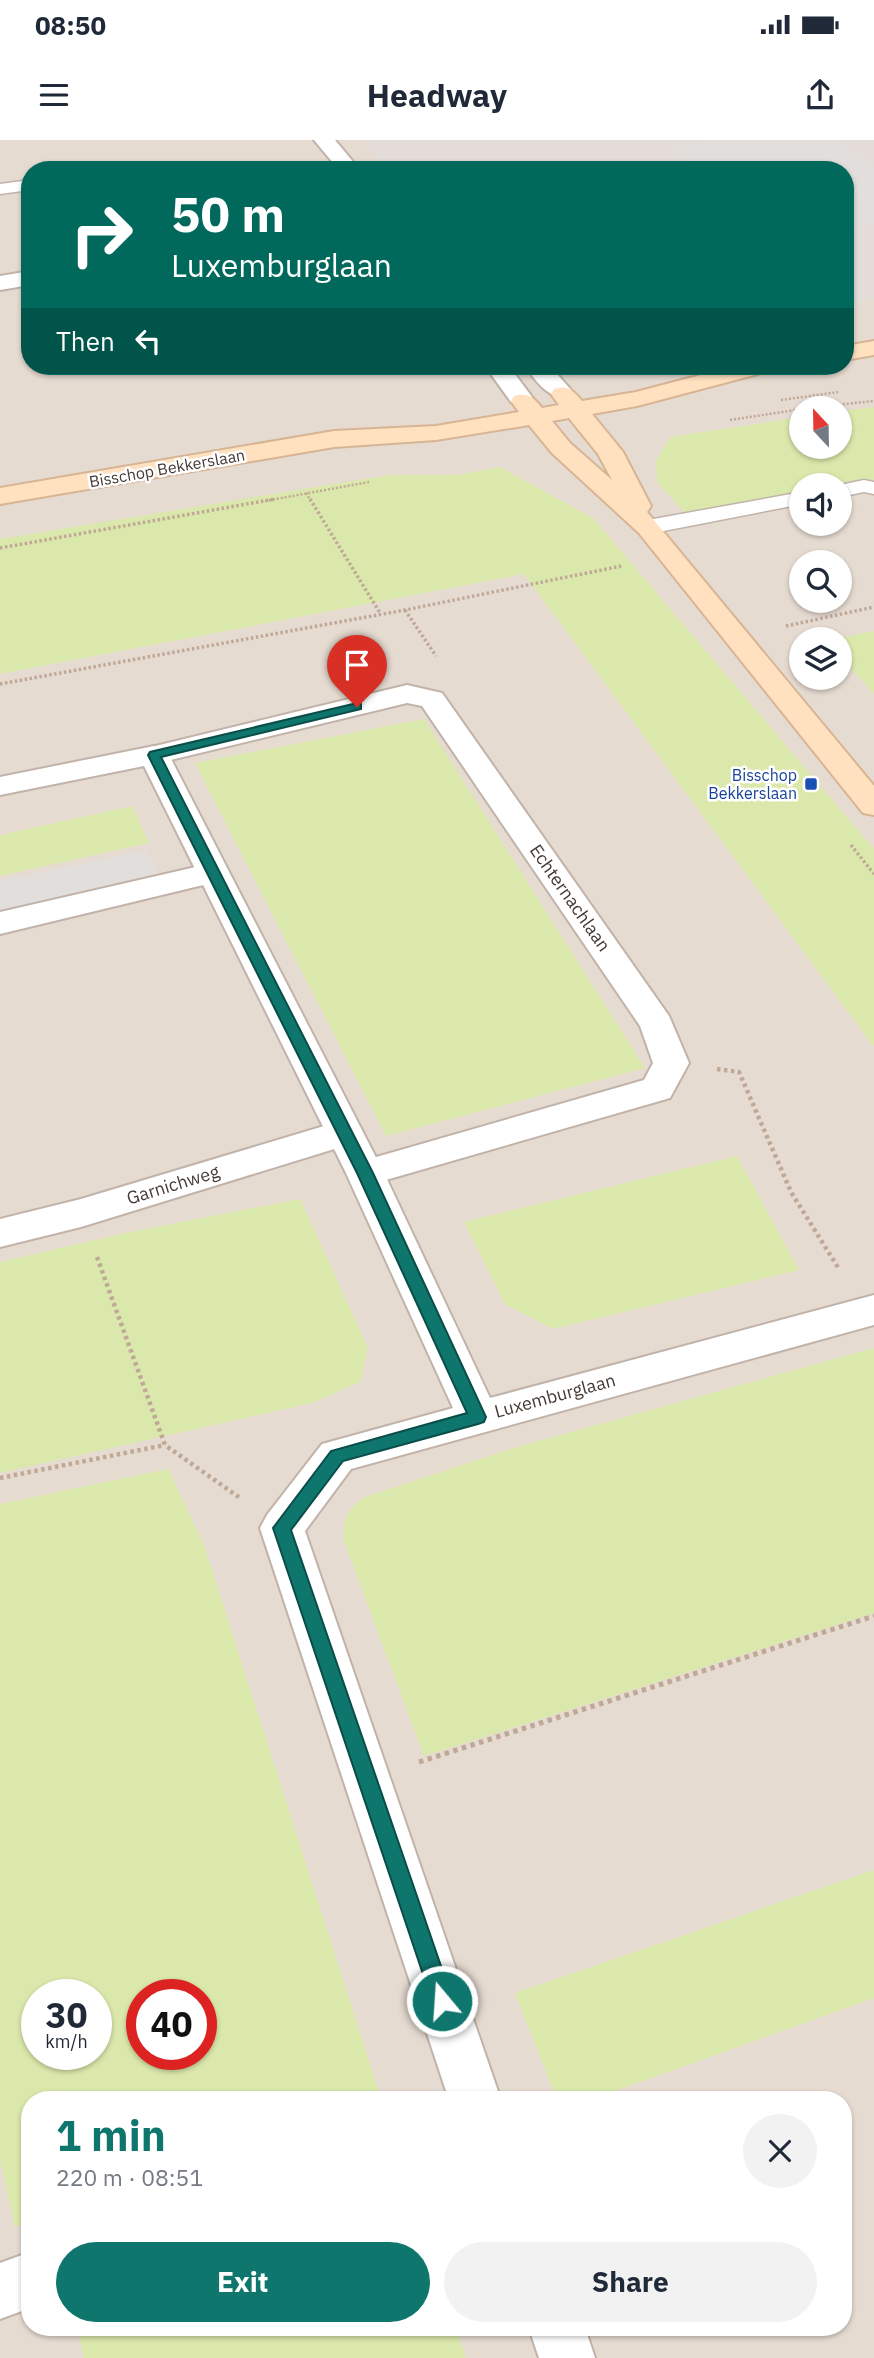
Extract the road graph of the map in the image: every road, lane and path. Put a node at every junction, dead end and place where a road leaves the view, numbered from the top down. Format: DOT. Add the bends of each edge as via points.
graph roads {
  1 [pos="324,140"];
  2 [pos="342,161"];
  3 [pos="21,186"];
  4 [pos="0,189"];
  5 [pos="21,280"];
  6 [pos="0,283"];
  7 [pos="874,350"];
  8 [pos="854,352"];
  9 [pos="505,375"];
  10 [pos="545,375"];
  11 [pos="729,375"];
  12 [pos="568,400"];
  13 [pos="874,401"];
  14 [pos="852,403"];
  15 [pos="528,407"];
  16 [pos="372,482"];
  17 [pos="852,488"];
  18 [pos="874,488"];
  19 [pos="306,493"];
  20 [pos="0,496"];
  21 [pos="789,500"];
  22 [pos="649,527"];
  23 [pos="0,548"];
  24 [pos="629,564"];
  25 [pos="874,607"];
  26 [pos="380,613"];
  27 [pos="737,636"];
  28 [pos="0,684"];
  29 [pos="154,755"];
  30 [pos="0,786"];
  31 [pos="874,806"];
  32 [pos="213,873"];
  33 [pos="0,923"];
  34 [pos="671,1063"];
  35 [pos="344,1133"];
  36 [pos="365,1173"];
  37 [pos="81,1213"];
  38 [pos="0,1233"];
  39 [pos="870,1311"];
  40 [pos="478,1417"];
  41 [pos="165,1445"];
  42 [pos="0,1478"];
  43 [pos="282,1528"];
  44 [pos="874,1616"];
  45 [pos="368,1779"];
  46 [pos="472,2091"];
  47 [pos="21,2283"];
  48 [pos="0,2291"];
  49 [pos="559,2336"];
  50 [pos="568,2358"];
  1 -- 2 [label="street"];
  3 -- 4 [label="lane"];
  5 -- 6 [label="street"];
  7 -- 8 [label="main road"];
  9 -- 15 [label="street"];
  10 -- 12 [label="street"];
  11 -- 12 [label="main road, Bisschop Bekkerslaan" via="652,396"];
  12 -- 15 [label="main road, Bisschop Bekkerslaan"];
  12 -- 22 [label="main road" via="610,452"];
  13 -- 14 [label="path"];
  15 -- 20 [label="main road, Bisschop Bekkerslaan" via="436,433 334,439"];
  15 -- 22 [label="main road" via="561,448"];
  16 -- 19 [label="path"];
  17 -- 18 [label="lane"];
  19 -- 23 [label="path"];
  19 -- 26 [label="path"];
  21 -- 22 [label="lane"];
  22 -- 27 [label="main road"];
  24 -- 26 [label="path"];
  25 -- 27 [label="path"];
  26 -- 28 [label="path"];
  27 -- 31 [label="main road"];
  29 -- 30 [label="street, Echternachlaan"];
  29 -- 32 [label="street"];
  29 -- 34 [label="street, Echternachlaan" via="407,694 432,699 657,1024"];
  32 -- 33 [label="street"];
  32 -- 35 [label="street"];
  34 -- 36 [label="street" via="657,1090"];
  34 -- 39 [label="path" via="739,1072 790,1192"];
  35 -- 36 [label="street"];
  35 -- 37 [label="street, Garnichweg"];
  36 -- 40 [label="street"];
  37 -- 38 [label="street, Garnichweg"];
  37 -- 41 [label="path"];
  39 -- 40 [label="street, Luxemburglaan"];
  40 -- 43 [label="street, Luxemburglaan" via="337,1456"];
  41 -- 42 [label="path"];
  41 -- 43 [label="path"];
  43 -- 45 [label="street"];
  44 -- 45 [label="path"];
  45 -- 46 [label="street"];
  47 -- 48 [label="street"];
  49 -- 50 [label="street"];
}
